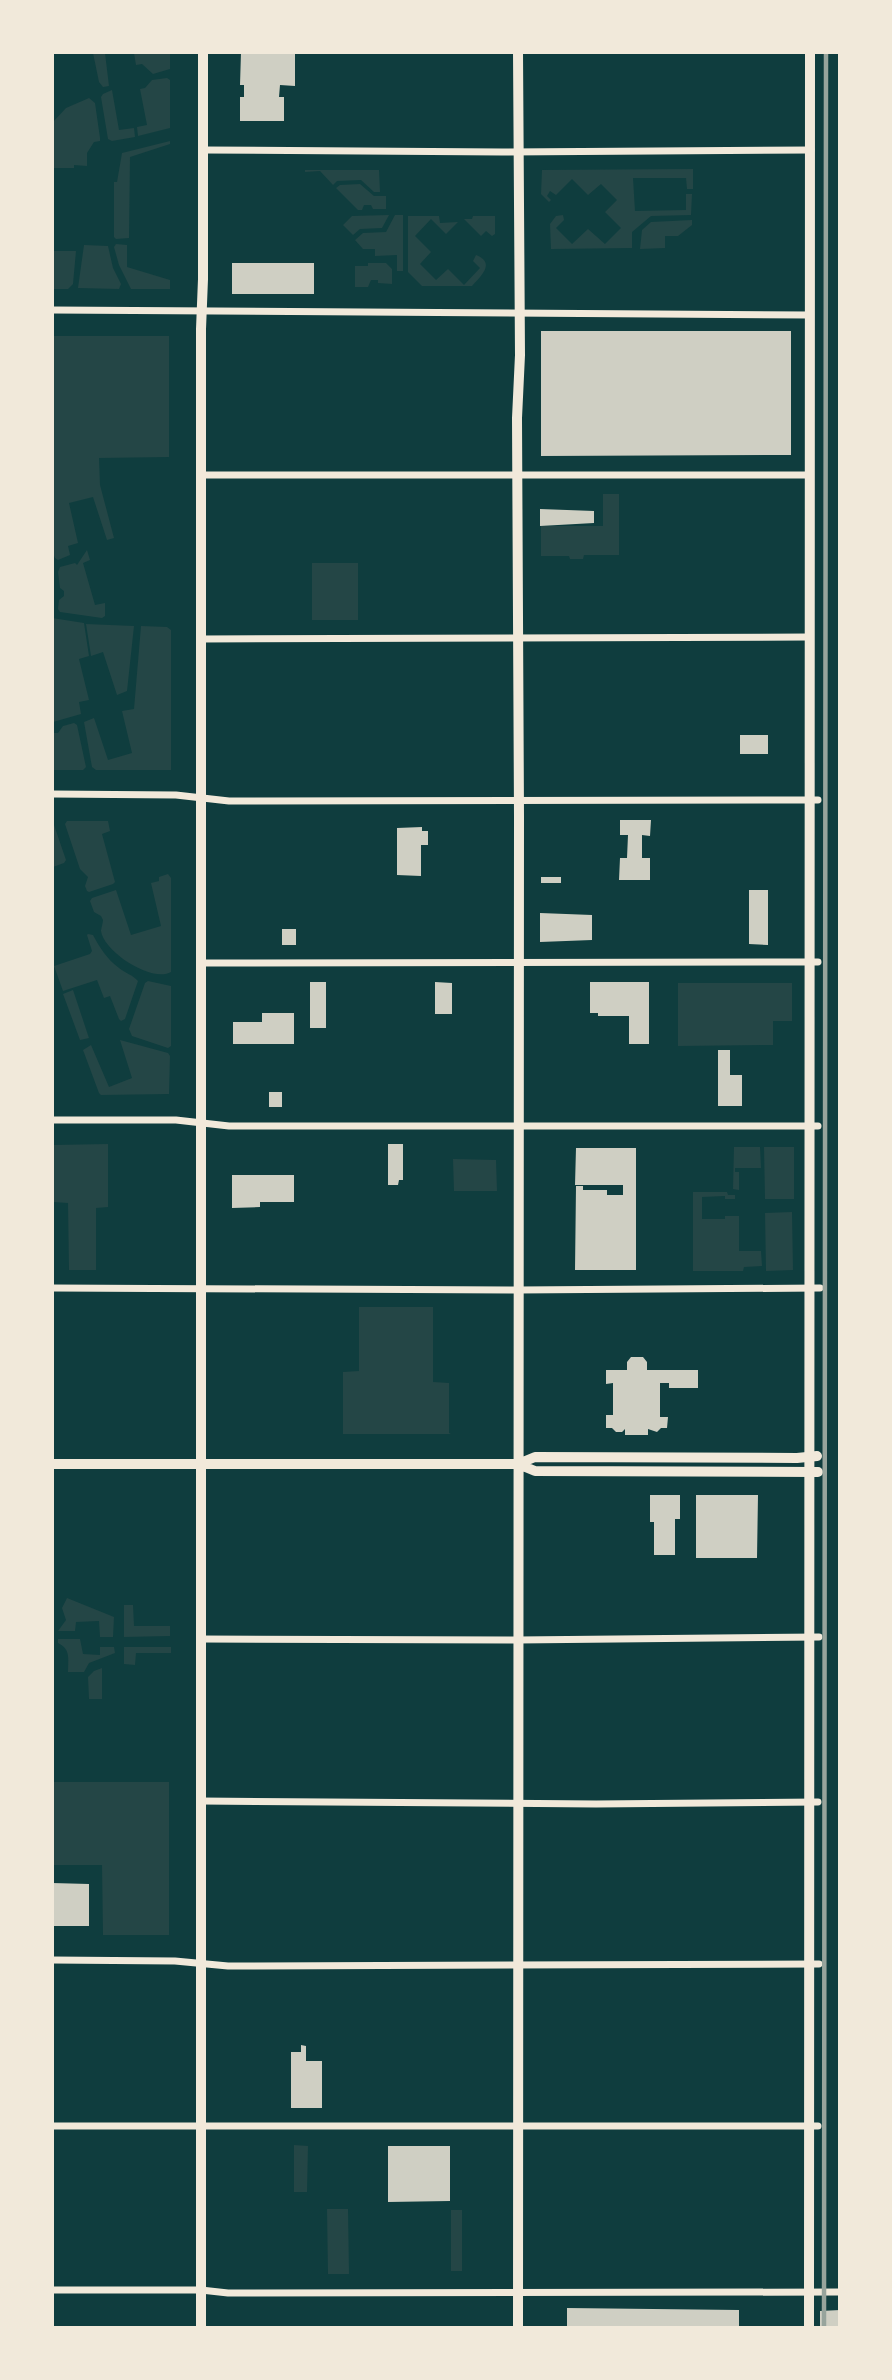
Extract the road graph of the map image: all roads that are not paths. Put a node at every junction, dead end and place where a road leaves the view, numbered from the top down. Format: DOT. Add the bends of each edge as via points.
graph roads {
  1 [pos="203,52"];
  2 [pos="518,52"];
  3 [pos="810,52"];
  4 [pos="204,150"];
  5 [pos="811,150"];
  6 [pos="518,152"];
  7 [pos="52,310"];
  8 [pos="201,312"];
  9 [pos="519,314"];
  10 [pos="810,315"];
  11 [pos="202,475"];
  12 [pos="517,475"];
  13 [pos="810,475"];
  14 [pos="810,637"];
  15 [pos="518,638"];
  16 [pos="201,639"];
  17 [pos="52,794"];
  18 [pos="201,798"];
  19 [pos="814,800"];
  20 [pos="519,801"];
  21 [pos="201,963"];
  22 [pos="814,963"];
  23 [pos="517,964"];
  24 [pos="52,1120"];
  25 [pos="201,1122"];
  26 [pos="814,1126"];
  27 [pos="518,1127"];
  28 [pos="52,1288"];
  29 [pos="201,1288"];
  30 [pos="815,1288"];
  31 [pos="518,1290"];
  32 [pos="813,1456"];
  33 [pos="52,1464"];
  34 [pos="201,1464"];
  35 [pos="518,1464"];
  36 [pos="813,1472"];
  37 [pos="814,1637"];
  38 [pos="201,1639"];
  39 [pos="518,1640"];
  40 [pos="201,1801"];
  41 [pos="814,1802"];
  42 [pos="518,1803"];
  43 [pos="52,1960"];
  44 [pos="201,1963"];
  45 [pos="814,1964"];
  46 [pos="518,1965"];
  47 [pos="52,2126"];
  48 [pos="201,2126"];
  49 [pos="813,2126"];
  50 [pos="518,2127"];
  51 [pos="52,2290"];
  52 [pos="201,2290"];
  53 [pos="809,2292"];
  54 [pos="839,2292"];
  55 [pos="518,2293"];
  56 [pos="201,2328"];
  57 [pos="518,2328"];
  58 [pos="809,2328"];
  1 -- 4 [label="main road"];
  2 -- 6 [label="main road"];
  3 -- 5 [label="main road"];
  4 -- 6 [label="street"];
  4 -- 8 [label="main road"];
  5 -- 6 [label="street"];
  5 -- 10 [label="main road"];
  6 -- 9 [label="main road"];
  7 -- 8 [label="street"];
  8 -- 9 [label="street"];
  8 -- 11 [label="main road"];
  9 -- 10 [label="street"];
  9 -- 12 [label="main road"];
  10 -- 13 [label="main road"];
  11 -- 12 [label="street"];
  11 -- 16 [label="main road"];
  12 -- 13 [label="street"];
  12 -- 15 [label="main road"];
  13 -- 14 [label="main road"];
  14 -- 15 [label="street"];
  14 -- 19 [label="main road"];
  15 -- 16 [label="street"];
  15 -- 20 [label="main road"];
  16 -- 18 [label="main road"];
  17 -- 18 [label="street"];
  18 -- 20 [label="street"];
  18 -- 21 [label="main road"];
  19 -- 20 [label="street"];
  19 -- 22 [label="main road"];
  20 -- 23 [label="main road"];
  21 -- 23 [label="street"];
  21 -- 25 [label="main road"];
  22 -- 23 [label="street"];
  22 -- 26 [label="main road"];
  23 -- 27 [label="main road"];
  24 -- 25 [label="street"];
  25 -- 27 [label="street" via="229,1126"];
  25 -- 29 [label="main road"];
  26 -- 27 [label="street"];
  26 -- 30 [label="main road"];
  27 -- 31 [label="main road"];
  28 -- 29 [label="street"];
  29 -- 31 [label="street"];
  29 -- 34 [label="main road"];
  30 -- 31 [label="street"];
  30 -- 32 [label="main road"];
  31 -- 35 [label="main road"];
  32 -- 35 [label="main road" via="535,1457"];
  32 -- 36 [label="main road"];
  33 -- 34 [label="main road"];
  34 -- 35 [label="main road"];
  34 -- 38 [label="main road"];
  35 -- 36 [label="main road" via="535,1471"];
  35 -- 39 [label="main road"];
  36 -- 37 [label="main road"];
  37 -- 39 [label="street"];
  37 -- 41 [label="main road"];
  38 -- 39 [label="street"];
  38 -- 40 [label="main road"];
  39 -- 42 [label="main road"];
  40 -- 42 [label="street"];
  40 -- 44 [label="main road"];
  41 -- 42 [label="street"];
  41 -- 45 [label="main road"];
  42 -- 46 [label="main road"];
  43 -- 44 [label="street"];
  44 -- 46 [label="street"];
  44 -- 48 [label="main road"];
  45 -- 46 [label="street"];
  45 -- 49 [label="main road"];
  46 -- 50 [label="main road"];
  47 -- 48 [label="street"];
  48 -- 50 [label="street"];
  48 -- 52 [label="main road"];
  49 -- 50 [label="street"];
  49 -- 53 [label="main road"];
  50 -- 55 [label="main road"];
  51 -- 52 [label="street"];
  52 -- 55 [label="street"];
  52 -- 56 [label="main road"];
  53 -- 54 [label="street"];
  53 -- 55 [label="street"];
  53 -- 58 [label="main road"];
  55 -- 57 [label="main road"];
}
